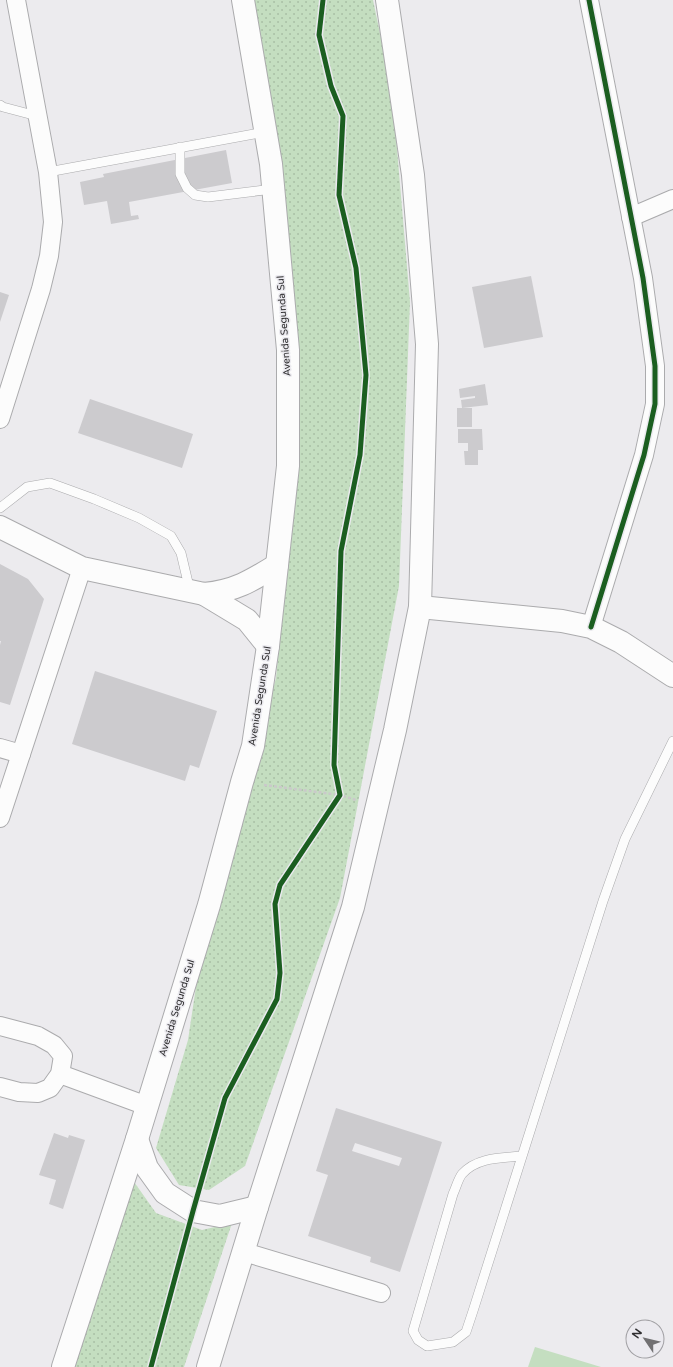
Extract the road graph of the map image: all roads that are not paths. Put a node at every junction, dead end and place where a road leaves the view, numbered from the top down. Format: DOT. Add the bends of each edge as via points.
graph roads {
  1 [pos="16,0"];
  2 [pos="244,0"];
  3 [pos="387,0"];
  4 [pos="589,0"];
  5 [pos="0,105"];
  6 [pos="37,116"];
  7 [pos="265,132"];
  8 [pos="180,147"];
  9 [pos="48,172"];
  10 [pos="273,189"];
  11 [pos="673,199"];
  12 [pos="631,217"];
  13 [pos="0,419"];
  14 [pos="0,508"];
  15 [pos="0,527"];
  16 [pos="276,565"];
  17 [pos="82,568"];
  18 [pos="197,593"];
  19 [pos="420,607"];
  20 [pos="591,627"];
  21 [pos="268,646"];
  22 [pos="673,676"];
  23 [pos="673,741"];
  24 [pos="0,748"];
  25 [pos="21,754"];
  26 [pos="0,818"];
  27 [pos="0,1026"];
  28 [pos="60,1074"];
  29 [pos="0,1087"];
  30 [pos="147,1106"];
  31 [pos="137,1139"];
  32 [pos="522,1156"];
  33 [pos="257,1207"];
  34 [pos="244,1252"];
  35 [pos="381,1293"];
  36 [pos="63,1367"];
  37 [pos="208,1367"];
  1 -- 6 [label="street"];
  2 -- 7 [label="main road, Avenida Segunda Sul"];
  3 -- 19 [label="main road" via="414,175 427,344"];
  4 -- 12 [label="street"];
  5 -- 6 [label="lane"];
  6 -- 9 [label="street"];
  7 -- 8 [label="lane"];
  7 -- 10 [label="main road, Avenida Segunda Sul"];
  8 -- 9 [label="lane"];
  8 -- 10 [label="lane" via="180,174 187,188 195,195 208,198"];
  9 -- 13 [label="street" via="53,222 49,256"];
  10 -- 16 [label="main road, Avenida Segunda Sul" via="288,350 288,466"];
  11 -- 12 [label="street"];
  12 -- 20 [label="street" via="643,278 655,366 655,404 644,455"];
  14 -- 18 [label="lane" via="28,487 50,483 139,518 171,536 181,553"];
  15 -- 17 [label="main road"];
  16 -- 18 [label="main road" via="235,588 221,592"];
  16 -- 21 [label="main road, Avenida Segunda Sul"];
  17 -- 18 [label="main road"];
  17 -- 25 [label="street"];
  18 -- 21 [label="main road" via="247,620"];
  19 -- 20 [label="main road" via="562,621"];
  19 -- 33 [label="main road" via="396,730 353,907"];
  20 -- 22 [label="main road" via="621,642"];
  21 -- 30 [label="main road, Avenida Segunda Sul" via="253,746 209,905"];
  23 -- 32 [label="lane" via="624,839"];
  24 -- 25 [label="street"];
  25 -- 26 [label="street"];
  27 -- 28 [label="street" via="38,1036 54,1045 63,1056"];
  28 -- 29 [label="street" via="50,1088 38,1093"];
  28 -- 30 [label="street"];
  30 -- 31 [label="main road, Avenida Segunda Sul"];
  31 -- 33 [label="main road" via="147,1168 165,1193 193,1211 220,1216"];
  31 -- 36 [label="main road, Avenida Segunda Sul"];
  32 -- 32 [label="lane" via="482,1160 462,1174 453,1194 413,1331 418,1340 427,1346 453,1342 466,1332"];
  33 -- 34 [label="main road"];
  34 -- 35 [label="street"];
  34 -- 37 [label="main road"];
}
